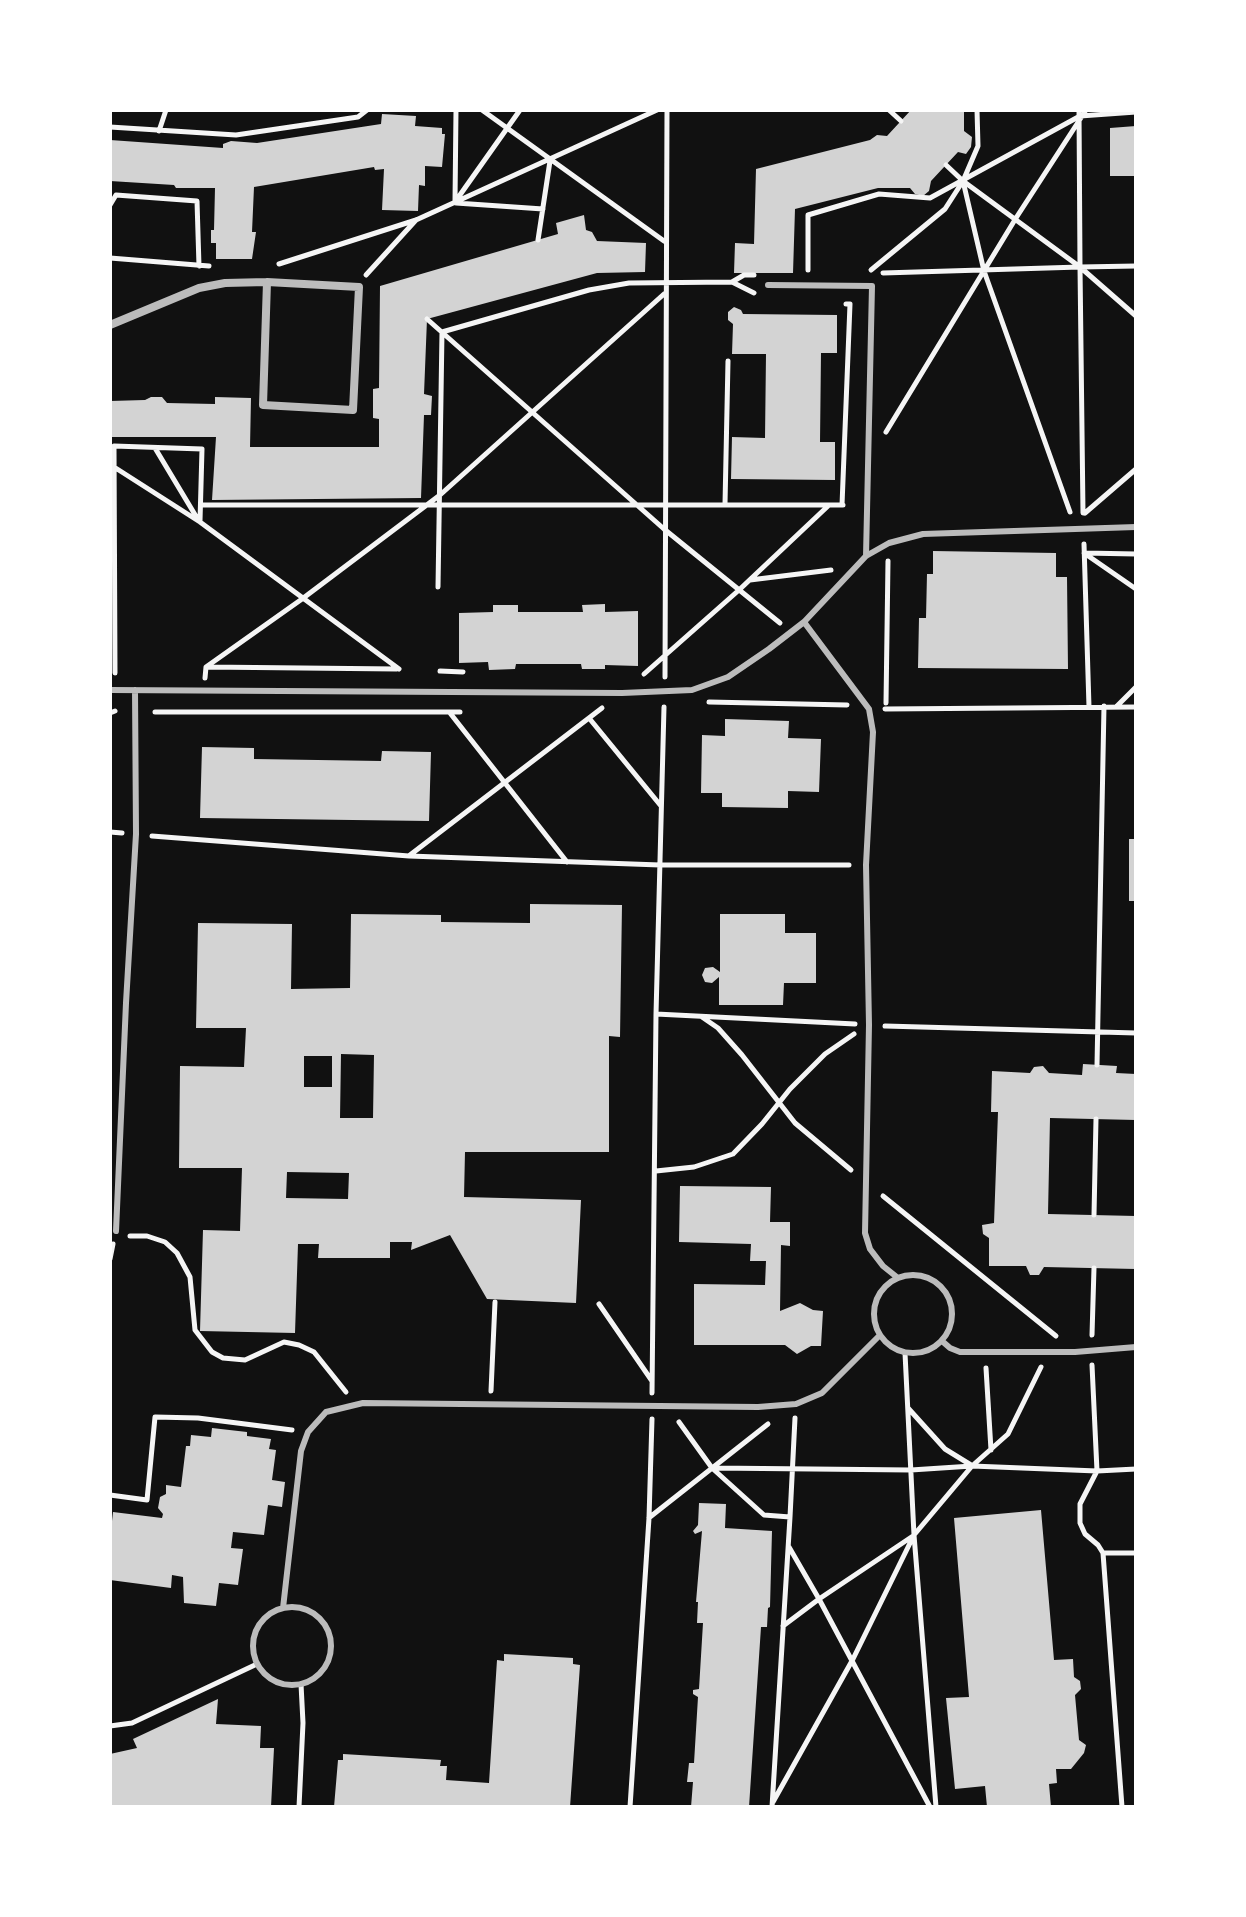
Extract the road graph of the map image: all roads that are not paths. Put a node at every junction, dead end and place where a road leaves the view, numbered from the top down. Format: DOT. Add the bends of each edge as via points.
graph roads {
  1 [pos="267,282"];
  2 [pos="768,285"];
  3 [pos="110,325"];
  4 [pos="1136,527"];
  5 [pos="866,556"];
  6 [pos="804,622"];
  7 [pos="110,690"];
  8 [pos="135,690"];
  9 [pos="114,1236"];
  10 [pos="898,1278"];
  11 [pos="880,1335"];
  12 [pos="942,1341"];
  13 [pos="1136,1347"];
  14 [pos="283,1608"];
  1 -- 1 [label="street" via="359,287 353,410 263,405"];
  1 -- 3 [label="street" via="199,288"];
  2 -- 5 [label="lane" via="872,286"];
  4 -- 5 [label="lane" via="923,534"];
  5 -- 6 [label="lane"];
  6 -- 8 [label="lane" via="728,677 692,690"];
  6 -- 10 [label="lane" via="869,709 873,732 866,865 865,1233 870,1249"];
  7 -- 8 [label="lane"];
  8 -- 9 [label="lane" via="136,834"];
  10 -- 11 [label="lane" via="878,1296 874,1309"];
  10 -- 12 [label="lane" via="924,1276 946,1292 952,1318"];
  11 -- 12 [label="lane" via="905,1353 932,1349"];
  11 -- 14 [label="lane" via="822,1393 796,1404 363,1403 326,1412 308,1432 301,1451"];
  12 -- 13 [label="lane" via="960,1352"];
  14 -- 14 [label="lane" via="318,1617 330,1639 327,1664 301,1684 273,1680 257,1664 256,1631"];
}
